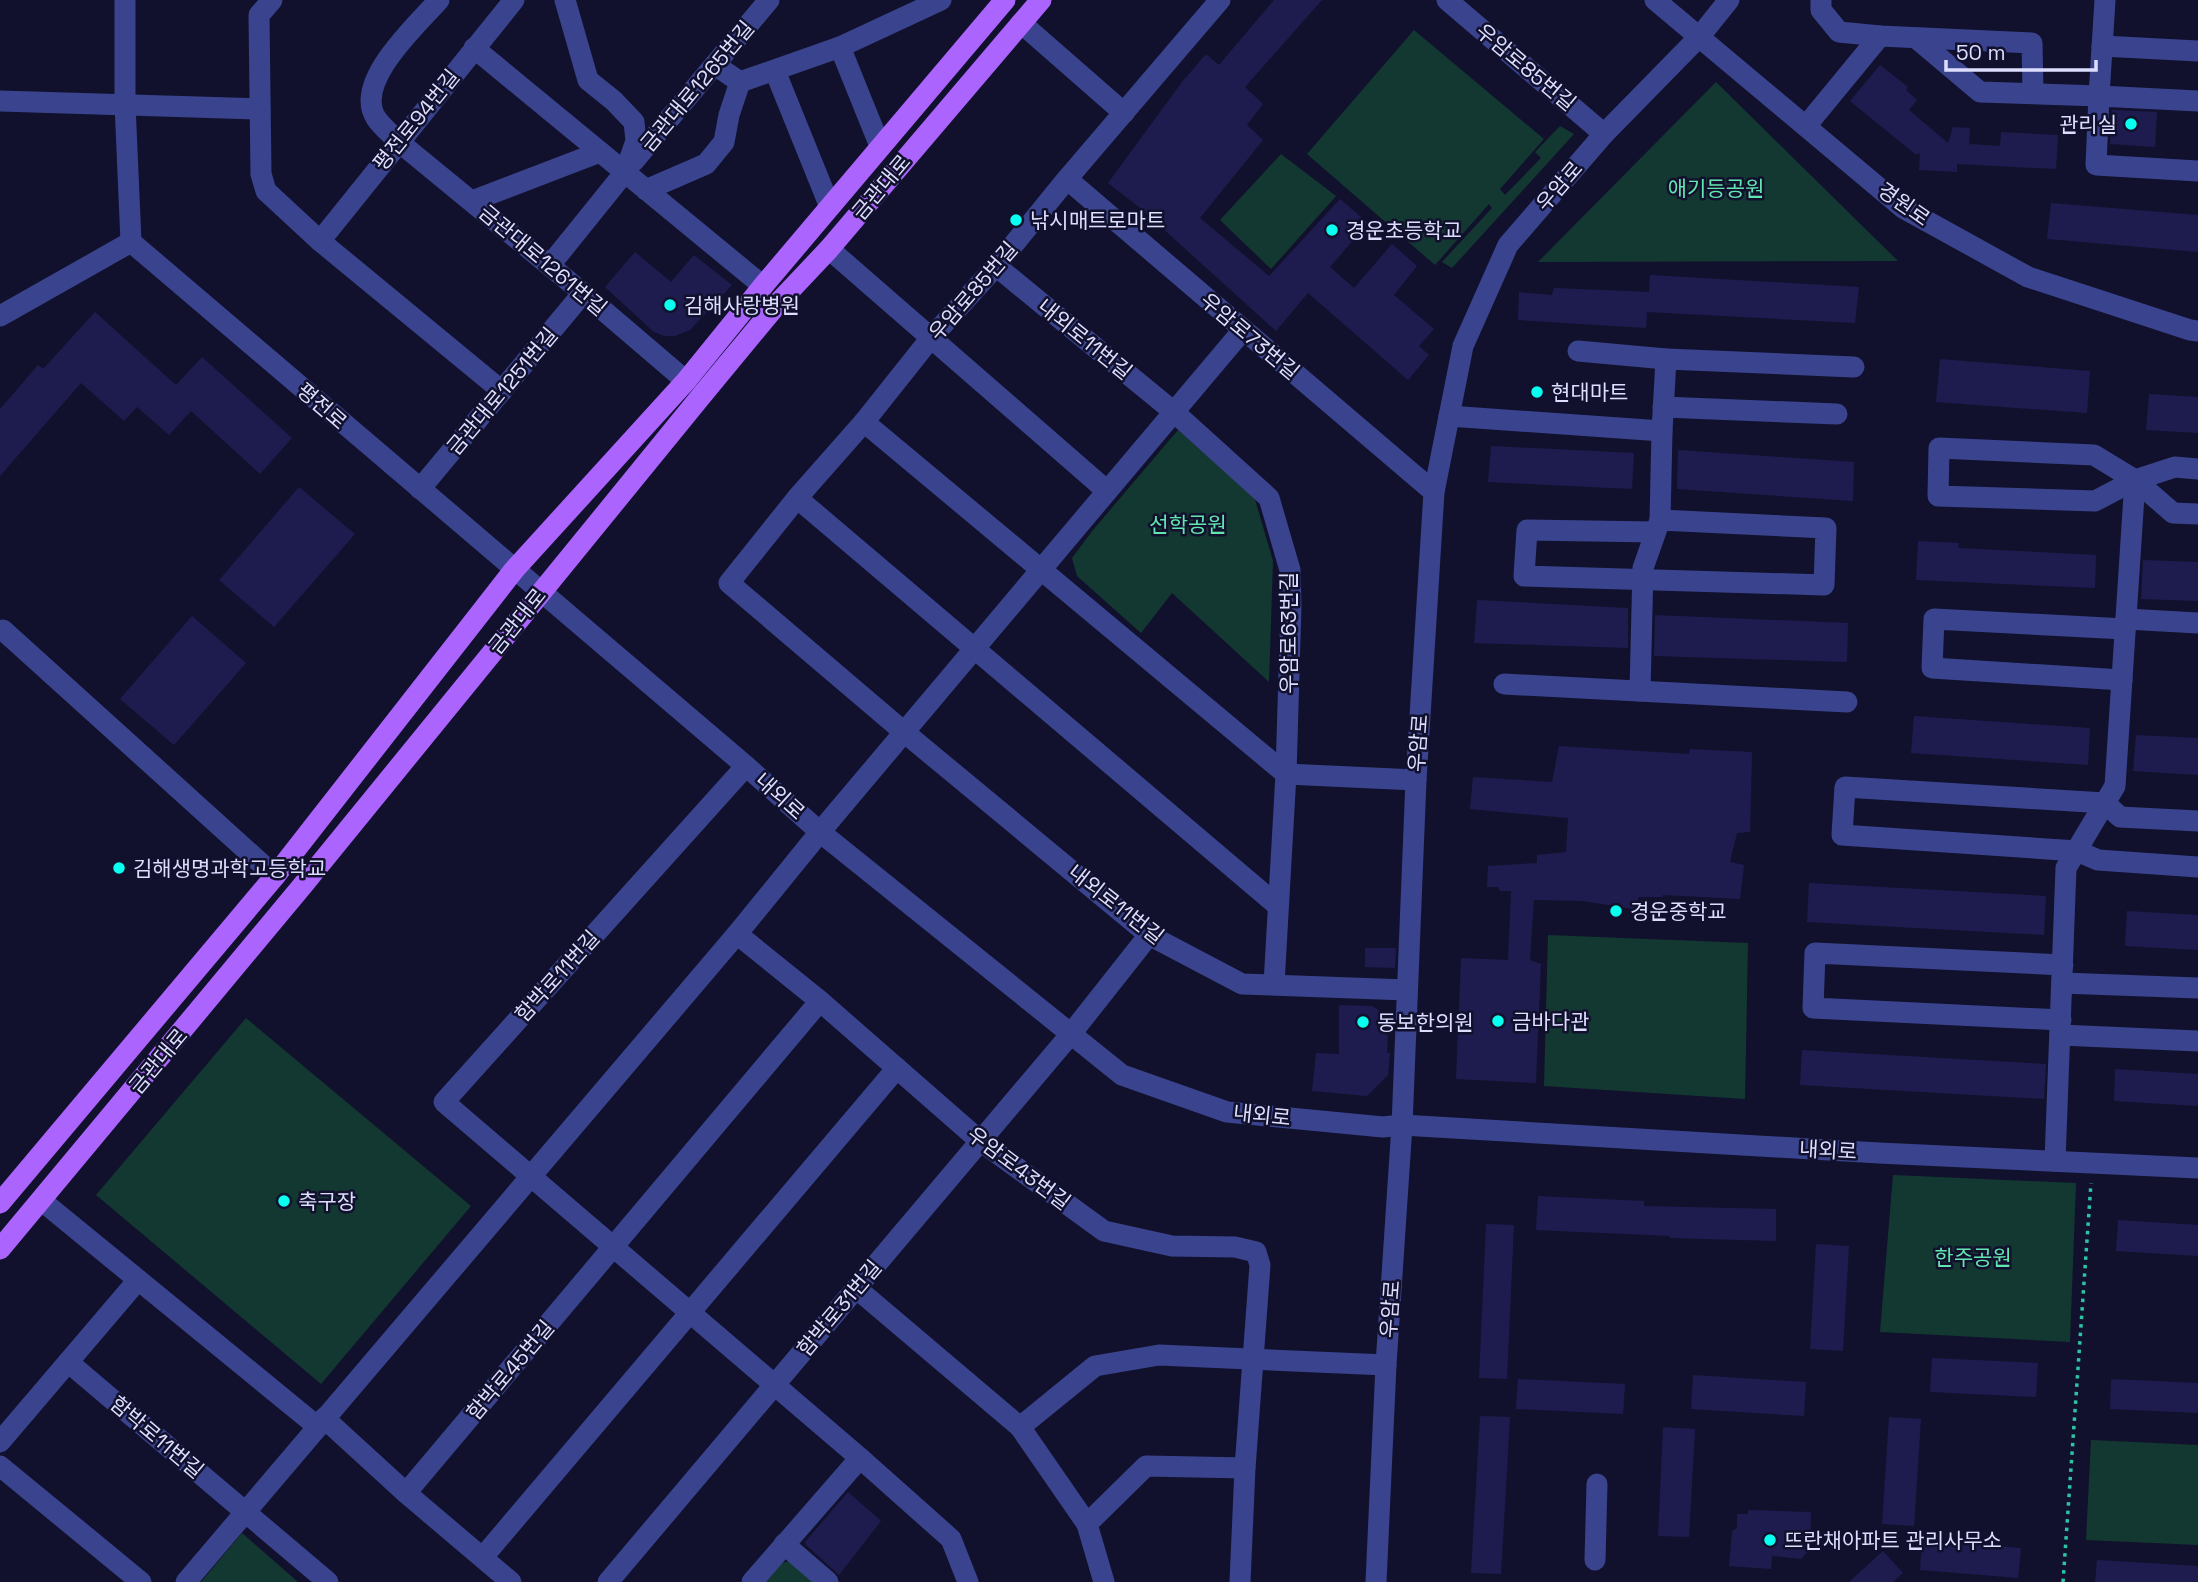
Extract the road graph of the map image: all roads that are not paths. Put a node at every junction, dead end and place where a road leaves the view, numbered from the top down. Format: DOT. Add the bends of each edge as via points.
graph roads {
  1 [pos="125,0"];
  2 [pos="272,0"];
  3 [pos="439,0"];
  4 [pos="514,0"];
  5 [pos="565,0"];
  6 [pos="769,0"];
  7 [pos="941,0"];
  8 [pos="1005,0"];
  9 [pos="1041,0"];
  10 [pos="1220,0"];
  11 [pos="1447,0"];
  12 [pos="1655,0"];
  13 [pos="1729,0"];
  14 [pos="1821,0"];
  15 [pos="2105,0"];
  16 [pos="1021,23"];
  17 [pos="1700,36"];
  18 [pos="1880,36"];
  19 [pos="1916,38"];
  20 [pos="2102,46"];
  21 [pos="840,47"];
  22 [pos="474,48"];
  23 [pos="2198,51"];
  24 [pos="715,65"];
  25 [pos="775,71"];
  26 [pos="740,82"];
  27 [pos="2033,92"];
  28 [pos="2099,96"];
  29 [pos="2198,100"];
  30 [pos="0,101"];
  31 [pos="125,104"];
  32 [pos="260,108"];
  33 [pos="1124,113"];
  34 [pos="1806,126"];
  35 [pos="1604,134"];
  36 [pos="398,142"];
  37 [pos="880,146"];
  38 [pos="600,152"];
  39 [pos="2198,171"];
  40 [pos="625,172"];
  41 [pos="1067,179"];
  42 [pos="646,190"];
  43 [pos="472,201"];
  44 [pos="830,207"];
  45 [pos="131,242"];
  46 [pos="320,242"];
  47 [pos="829,249"];
  48 [pos="550,265"];
  49 [pos="996,266"];
  50 [pos="763,286"];
  51 [pos="583,293"];
  52 [pos="0,316"];
  53 [pos="1243,330"];
  54 [pos="2198,331"];
  55 [pos="930,339"];
  56 [pos="1578,351"];
  57 [pos="1666,359"];
  58 [pos="1854,367"];
  59 [pos="686,381"];
  60 [pos="502,391"];
  61 [pos="1663,407"];
  62 [pos="1174,412"];
  63 [pos="1837,414"];
  64 [pos="1449,416"];
  65 [pos="864,422"];
  66 [pos="1662,431"];
  67 [pos="2198,469"];
  68 [pos="2135,480"];
  69 [pos="420,489"];
  70 [pos="1107,491"];
  71 [pos="1434,492"];
  72 [pos="797,498"];
  73 [pos="2198,514"];
  74 [pos="1657,526"];
  75 [pos="1042,569"];
  76 [pos="514,570"];
  77 [pos="1643,580"];
  78 [pos="729,583"];
  79 [pos="541,591"];
  80 [pos="2198,623"];
  81 [pos="2126,624"];
  82 [pos="3,630"];
  83 [pos="974,649"];
  84 [pos="2122,680"];
  85 [pos="1504,684"];
  86 [pos="1640,691"];
  87 [pos="1847,702"];
  88 [pos="904,732"];
  89 [pos="746,766"];
  90 [pos="1286,774"];
  91 [pos="1416,780"];
  92 [pos="2105,803"];
  93 [pos="2198,821"];
  94 [pos="820,832"];
  95 [pos="2077,850"];
  96 [pos="2198,867"];
  97 [pos="275,876"];
  98 [pos="1278,906"];
  99 [pos="737,934"];
  100 [pos="1149,935"];
  101 [pos="2062,974"];
  102 [pos="1274,984"];
  103 [pos="2198,988"];
  104 [pos="1407,990"];
  105 [pos="820,1001"];
  106 [pos="2060,1028"];
  107 [pos="1070,1035"];
  108 [pos="2198,1041"];
  109 [pos="897,1068"];
  110 [pos="1402,1125"];
  111 [pos="979,1140"];
  112 [pos="2055,1161"];
  113 [pos="2198,1168"];
  114 [pos="531,1176"];
  115 [pos="42,1202"];
  116 [pos="0,1203"];
  117 [pos="614,1247"];
  118 [pos="0,1250"];
  119 [pos="138,1280"];
  120 [pos="856,1288"];
  121 [pos="691,1313"];
  122 [pos="1254,1359"];
  123 [pos="68,1362"];
  124 [pos="1386,1365"];
  125 [pos="774,1385"];
  126 [pos="321,1422"];
  127 [pos="1020,1427"];
  128 [pos="0,1442"];
  129 [pos="860,1458"];
  130 [pos="0,1466"];
  131 [pos="1245,1468"];
  132 [pos="1597,1484"];
  133 [pos="406,1493"];
  134 [pos="246,1512"];
  135 [pos="1087,1524"];
  136 [pos="784,1544"];
  137 [pos="484,1558"];
  138 [pos="1595,1560"];
  139 [pos="141,1582"];
  140 [pos="186,1582"];
  141 [pos="328,1582"];
  142 [pos="512,1582"];
  143 [pos="608,1582"];
  144 [pos="752,1582"];
  145 [pos="828,1582"];
  146 [pos="968,1582"];
  147 [pos="1104,1582"];
  148 [pos="1240,1582"];
  149 [pos="1376,1582"];
  1 -- 31 [label="street"];
  2 -- 32 [label="street" via="259,15"];
  3 -- 36 [label="street, 금관대로1261번길" via="375,79 374,116"];
  4 -- 22 [label="street, 평전로94번길"];
  5 -- 40 [label="street" via="588,80 634,122 636,141"];
  6 -- 24 [label="street, 금관대로1265번길"];
  7 -- 21 [label="street"];
  8 -- 37 [label="main road, 금관대로"];
  9 -- 16 [label="main road, 금관대로"];
  10 -- 33 [label="street, 우암로85번길"];
  11 -- 35 [label="street, 우암로85번길"];
  12 -- 17 [label="street, 경원로"];
  13 -- 17 [label="street, 우암로"];
  14 -- 18 [label="street" via="1821,10 1839,32"];
  15 -- 20 [label="street"];
  16 -- 33 [label="street"];
  16 -- 47 [label="main road, 금관대로"];
  17 -- 34 [label="street, 경원로"];
  17 -- 35 [label="street, 우암로"];
  18 -- 19 [label="street"];
  18 -- 34 [label="street"];
  19 -- 27 [label="street" via="1980,92"];
  19 -- 27 [label="street" via="2032,43"];
  20 -- 23 [label="street"];
  20 -- 28 [label="street"];
  21 -- 25 [label="street"];
  21 -- 37 [label="street"];
  22 -- 36 [label="street, 평전로94번길"];
  22 -- 38 [label="street, 금관대로1265번길"];
  24 -- 26 [label="street"];
  24 -- 40 [label="street, 금관대로1265번길"];
  25 -- 26 [label="street"];
  25 -- 44 [label="street"];
  26 -- 42 [label="street" via="724,142 706,164"];
  27 -- 28 [label="street"];
  28 -- 29 [label="street"];
  28 -- 39 [label="street" via="2095,165"];
  30 -- 31 [label="street"];
  31 -- 32 [label="street"];
  31 -- 45 [label="street"];
  32 -- 46 [label="street" via="262,184"];
  33 -- 41 [label="street, 우암로85번길"];
  34 -- 54 [label="street, 경원로" via="1903,208 2028,277"];
  35 -- 64 [label="street, 우암로" via="1508,245 1463,345"];
  36 -- 43 [label="street, 금관대로1261번길"];
  36 -- 46 [label="street, 평전로94번길"];
  37 -- 44 [label="main road, 금관대로"];
  38 -- 40 [label="street, 금관대로1265번길"];
  38 -- 43 [label="street"];
  40 -- 42 [label="street, 금관대로1265번길"];
  40 -- 48 [label="street"];
  41 -- 49 [label="street, 우암로85번길"];
  41 -- 53 [label="street, 우암로73번길"];
  42 -- 50 [label="street, 금관대로1265번길"];
  43 -- 48 [label="street, 금관대로1261번길"];
  44 -- 50 [label="main road, 금관대로"];
  45 -- 52 [label="street"];
  45 -- 69 [label="street, 평전로"];
  46 -- 60 [label="street"];
  47 -- 55 [label="street"];
  47 -- 79 [label="main road, 금관대로" via="779,302"];
  48 -- 51 [label="street, 금관대로1261번길"];
  49 -- 55 [label="street, 우암로85번길"];
  49 -- 62 [label="street, 내외로11번길"];
  50 -- 59 [label="main road, 금관대로"];
  51 -- 59 [label="street, 금관대로1261번길"];
  51 -- 60 [label="street, 금관대로1251번길"];
  53 -- 62 [label="street"];
  53 -- 71 [label="street, 우암로73번길"];
  55 -- 65 [label="street, 우암로85번길"];
  55 -- 70 [label="street"];
  56 -- 57 [label="street"];
  57 -- 58 [label="street"];
  57 -- 61 [label="street"];
  59 -- 76 [label="main road, 금관대로"];
  60 -- 69 [label="street, 금관대로1251번길"];
  61 -- 63 [label="street"];
  61 -- 66 [label="street"];
  62 -- 70 [label="street"];
  62 -- 90 [label="street, 우암로63번길" via="1269,498 1290,570"];
  64 -- 66 [label="street"];
  64 -- 71 [label="street, 우암로"];
  65 -- 72 [label="street, 우암로85번길"];
  65 -- 75 [label="street"];
  66 -- 74 [label="street"];
  67 -- 68 [label="street" via="2175,467"];
  68 -- 68 [label="street" via="2094,455 1939,448 1938,496 2095,501"];
  68 -- 73 [label="street" via="2173,513"];
  68 -- 81 [label="street"];
  69 -- 76 [label="street, 평전로"];
  70 -- 75 [label="street"];
  71 -- 91 [label="street, 우암로"];
  72 -- 78 [label="street, 우암로85번길"];
  72 -- 83 [label="street"];
  74 -- 77 [label="street"];
  74 -- 77 [label="street" via="1527,530 1524,576"];
  74 -- 77 [label="street" via="1826,528 1824,586"];
  75 -- 83 [label="street"];
  75 -- 90 [label="street"];
  76 -- 79 [label="street, 내외로"];
  76 -- 97 [label="main road, 금관대로"];
  77 -- 86 [label="street"];
  78 -- 88 [label="street, 내외로11번길"];
  79 -- 89 [label="street, 내외로"];
  79 -- 115 [label="main road, 금관대로"];
  80 -- 81 [label="street"];
  81 -- 84 [label="street"];
  81 -- 84 [label="street" via="1934,619 1932,668"];
  82 -- 97 [label="street"];
  83 -- 88 [label="street"];
  83 -- 98 [label="street"];
  84 -- 92 [label="street" via="2115,786"];
  85 -- 86 [label="street"];
  86 -- 87 [label="street"];
  88 -- 94 [label="street"];
  88 -- 100 [label="street, 내외로11번길"];
  89 -- 94 [label="street, 내외로"];
  89 -- 114 [label="street, 함박로11번길" via="444,1102"];
  90 -- 91 [label="street"];
  90 -- 98 [label="street, 우암로63번길"];
  91 -- 104 [label="street, 우암로"];
  92 -- 93 [label="street" via="2120,817"];
  92 -- 95 [label="street"];
  92 -- 95 [label="street" via="1845,787 1842,835"];
  94 -- 99 [label="street"];
  94 -- 107 [label="street, 내외로"];
  95 -- 96 [label="street" via="2098,860"];
  95 -- 101 [label="street" via="2066,868"];
  97 -- 116 [label="main road, 금관대로"];
  98 -- 102 [label="street, 우암로63번길"];
  99 -- 105 [label="street, 우암로43번길"];
  99 -- 114 [label="street"];
  100 -- 102 [label="street, 내외로11번길" via="1242,984"];
  100 -- 107 [label="street, 함박로31번길"];
  101 -- 103 [label="street"];
  101 -- 106 [label="street"];
  101 -- 106 [label="street" via="1815,953 1813,994 1813,1008"];
  102 -- 104 [label="street, 내외로11번길"];
  104 -- 110 [label="street, 우암로"];
  105 -- 109 [label="street, 우암로43번길"];
  105 -- 117 [label="street, 함박로45번길"];
  106 -- 108 [label="street"];
  106 -- 112 [label="street"];
  107 -- 110 [label="street, 내외로" via="1122,1075 1227,1112"];
  107 -- 111 [label="street, 함박로31번길"];
  109 -- 111 [label="street, 우암로43번길"];
  109 -- 121 [label="street"];
  110 -- 112 [label="street, 내외로"];
  110 -- 124 [label="street, 우암로"];
  111 -- 120 [label="street, 함박로31번길"];
  111 -- 122 [label="street, 우암로43번길" via="1104,1231 1172,1246 1256,1252 1260,1265"];
  112 -- 113 [label="street, 내외로"];
  114 -- 117 [label="street"];
  114 -- 126 [label="street"];
  115 -- 118 [label="main road, 금관대로"];
  115 -- 119 [label="street"];
  117 -- 121 [label="street"];
  117 -- 133 [label="street, 함박로45번길"];
  119 -- 123 [label="street"];
  119 -- 126 [label="street"];
  120 -- 125 [label="street, 함박로31번길"];
  120 -- 127 [label="street"];
  121 -- 125 [label="street"];
  121 -- 137 [label="street"];
  122 -- 124 [label="street"];
  122 -- 127 [label="street" via="1159,1355 1095,1366"];
  122 -- 131 [label="street"];
  123 -- 128 [label="street"];
  123 -- 134 [label="street, 함박로11번길"];
  124 -- 149 [label="street, 우암로"];
  125 -- 129 [label="street"];
  125 -- 143 [label="street, 함박로31번길"];
  126 -- 133 [label="street"];
  126 -- 134 [label="street"];
  127 -- 135 [label="street"];
  129 -- 136 [label="street"];
  129 -- 146 [label="street" via="951,1539"];
  130 -- 139 [label="street"];
  131 -- 135 [label="street" via="1146,1466"];
  131 -- 148 [label="street"];
  132 -- 138 [label="street"];
  133 -- 137 [label="street"];
  134 -- 140 [label="street"];
  134 -- 141 [label="street"];
  135 -- 147 [label="street"];
  136 -- 144 [label="street"];
  136 -- 145 [label="street"];
  137 -- 142 [label="street"];
}
